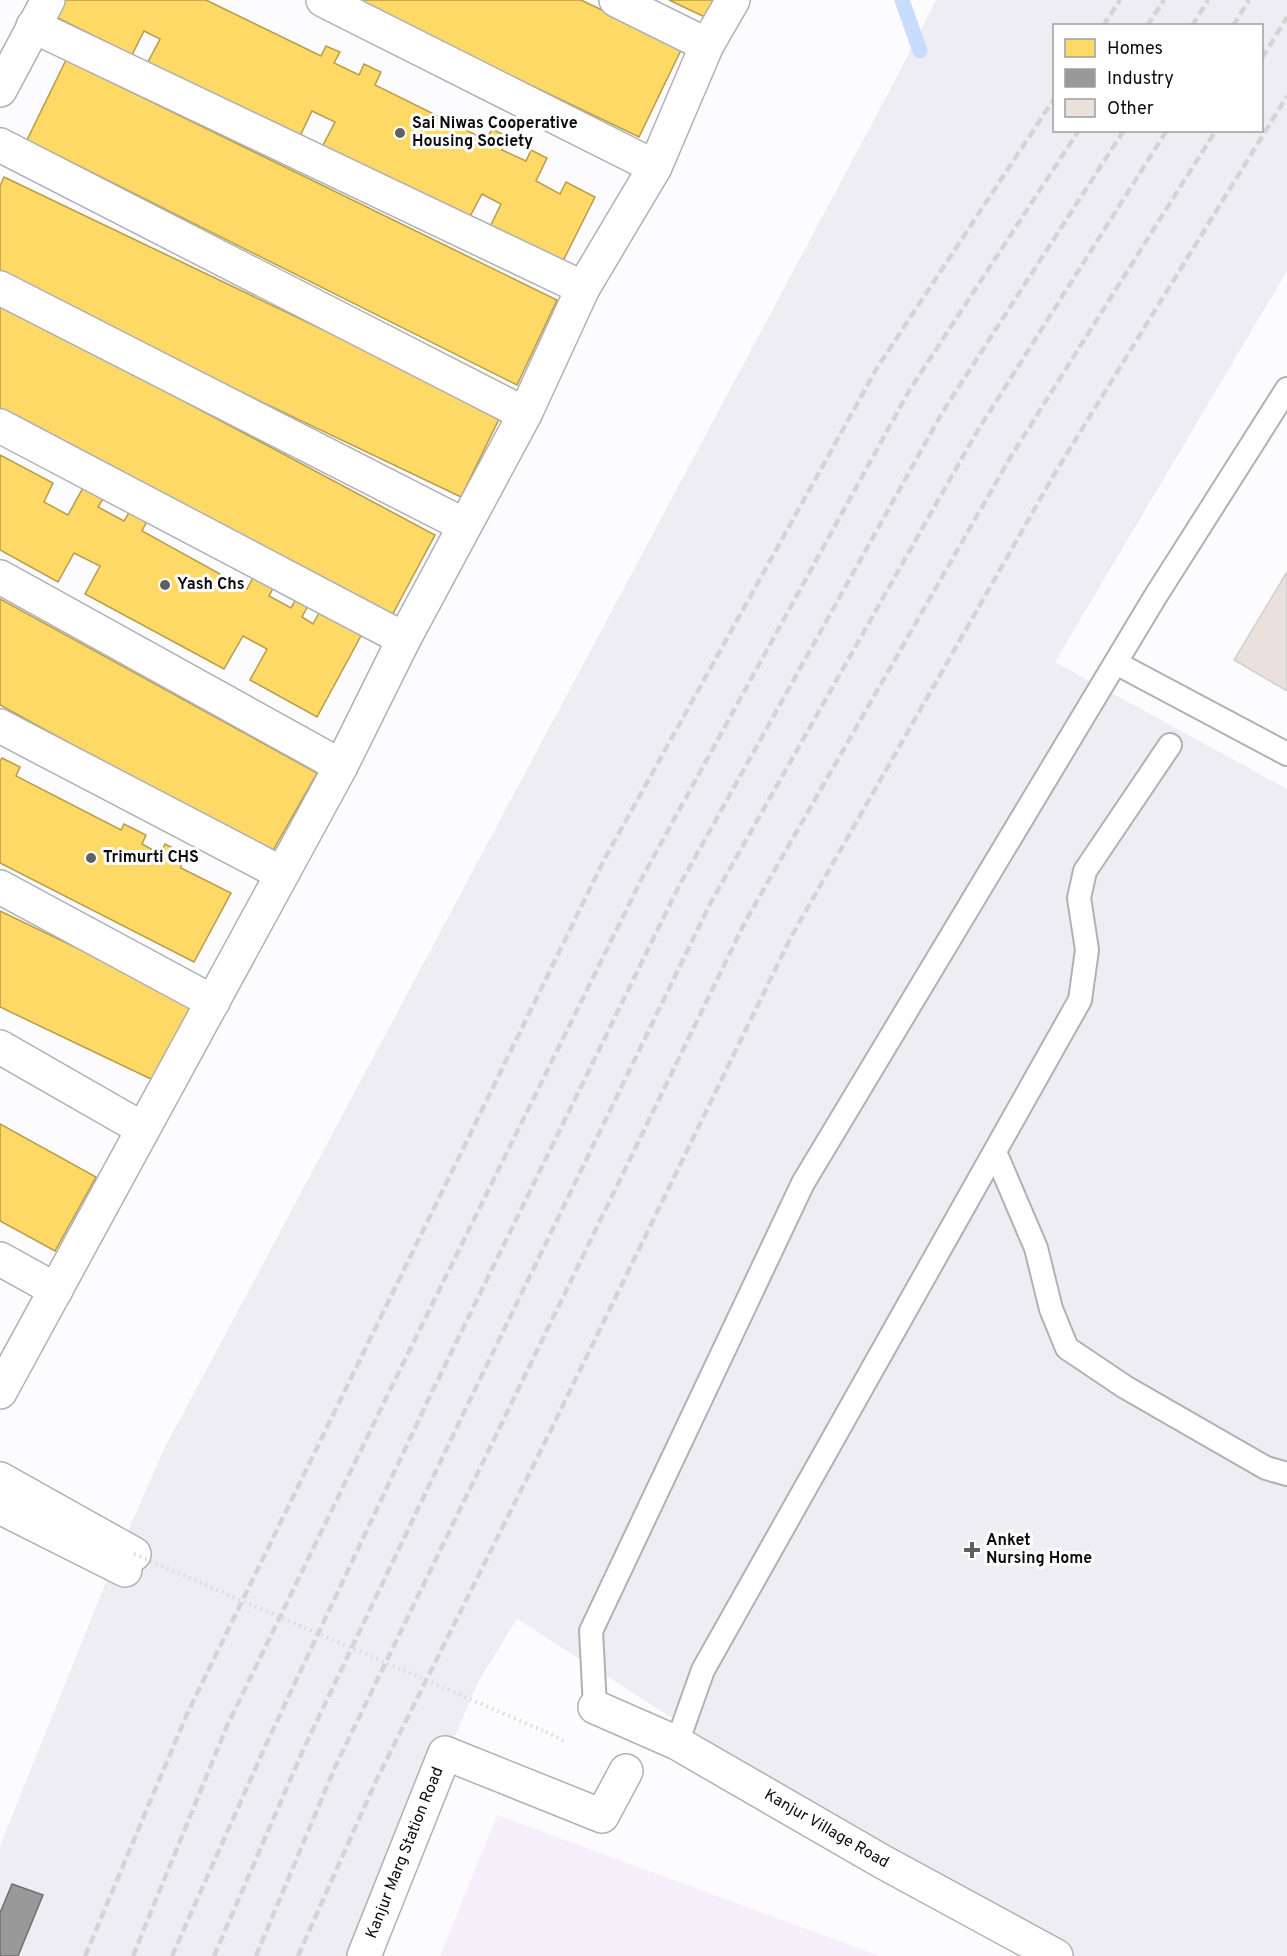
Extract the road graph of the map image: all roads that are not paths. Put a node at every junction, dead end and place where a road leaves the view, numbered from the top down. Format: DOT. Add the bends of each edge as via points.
graph roads {
  1 [pos="323,0"];
  2 [pos="616,0"];
  3 [pos="733,0"];
  4 [pos="40,13"];
  5 [pos="706,45"];
  6 [pos="0,90"];
  7 [pos="0,145"];
  8 [pos="655,167"];
  9 [pos="0,288"];
  10 [pos="583,288"];
  11 [pos="1287,389"];
  12 [pos="525,414"];
  13 [pos="0,426"];
  14 [pos="464,525"];
  15 [pos="0,577"];
  16 [pos="404,639"];
  17 [pos="1116,663"];
  18 [pos="0,726"];
  19 [pos="1170,745"];
  20 [pos="1287,754"];
  21 [pos="341,766"];
  22 [pos="281,873"];
  23 [pos="0,887"];
  24 [pos="213,1002"];
  25 [pos="0,1047"];
  26 [pos="143,1129"];
  27 [pos="994,1152"];
  28 [pos="0,1259"];
  29 [pos="56,1290"];
  30 [pos="0,1392"];
  31 [pos="1287,1474"];
  32 [pos="0,1479"];
  33 [pos="0,1507"];
  34 [pos="595,1707"];
  35 [pos="677,1743"];
  36 [pos="626,1771"];
  37 [pos="364,1956"];
  38 [pos="1056,1956"];
  1 -- 8 [label="street"];
  2 -- 5 [label="street"];
  3 -- 5 [label="street"];
  4 -- 6 [label="street"];
  4 -- 10 [label="street"];
  5 -- 8 [label="street"];
  7 -- 12 [label="street"];
  8 -- 10 [label="street"];
  9 -- 14 [label="street"];
  10 -- 12 [label="street"];
  11 -- 17 [label="lane"];
  12 -- 14 [label="street"];
  13 -- 16 [label="street"];
  14 -- 16 [label="street"];
  15 -- 21 [label="street"];
  16 -- 21 [label="street"];
  17 -- 20 [label="lane"];
  17 -- 34 [label="lane" via="803,1183 591,1631"];
  18 -- 22 [label="street"];
  19 -- 27 [label="lane" via="1085,871 1079,898 1087,950 1080,1000"];
  21 -- 22 [label="street"];
  22 -- 24 [label="street"];
  23 -- 24 [label="street"];
  24 -- 26 [label="street"];
  25 -- 26 [label="street"];
  26 -- 29 [label="street"];
  27 -- 31 [label="lane" via="1036,1248 1051,1309 1067,1348 1125,1387 1266,1468"];
  27 -- 35 [label="lane" via="703,1671"];
  28 -- 29 [label="street"];
  29 -- 30 [label="street"];
  32 -- 33 [label="street" via="129,1562"];
  34 -- 35 [label="street, Kanjur Village Road"];
  35 -- 38 [label="street, Kanjur Village Road"];
  36 -- 37 [label="street, Kanjur Marg Station Road" via="602,1816 445,1753"];
}
